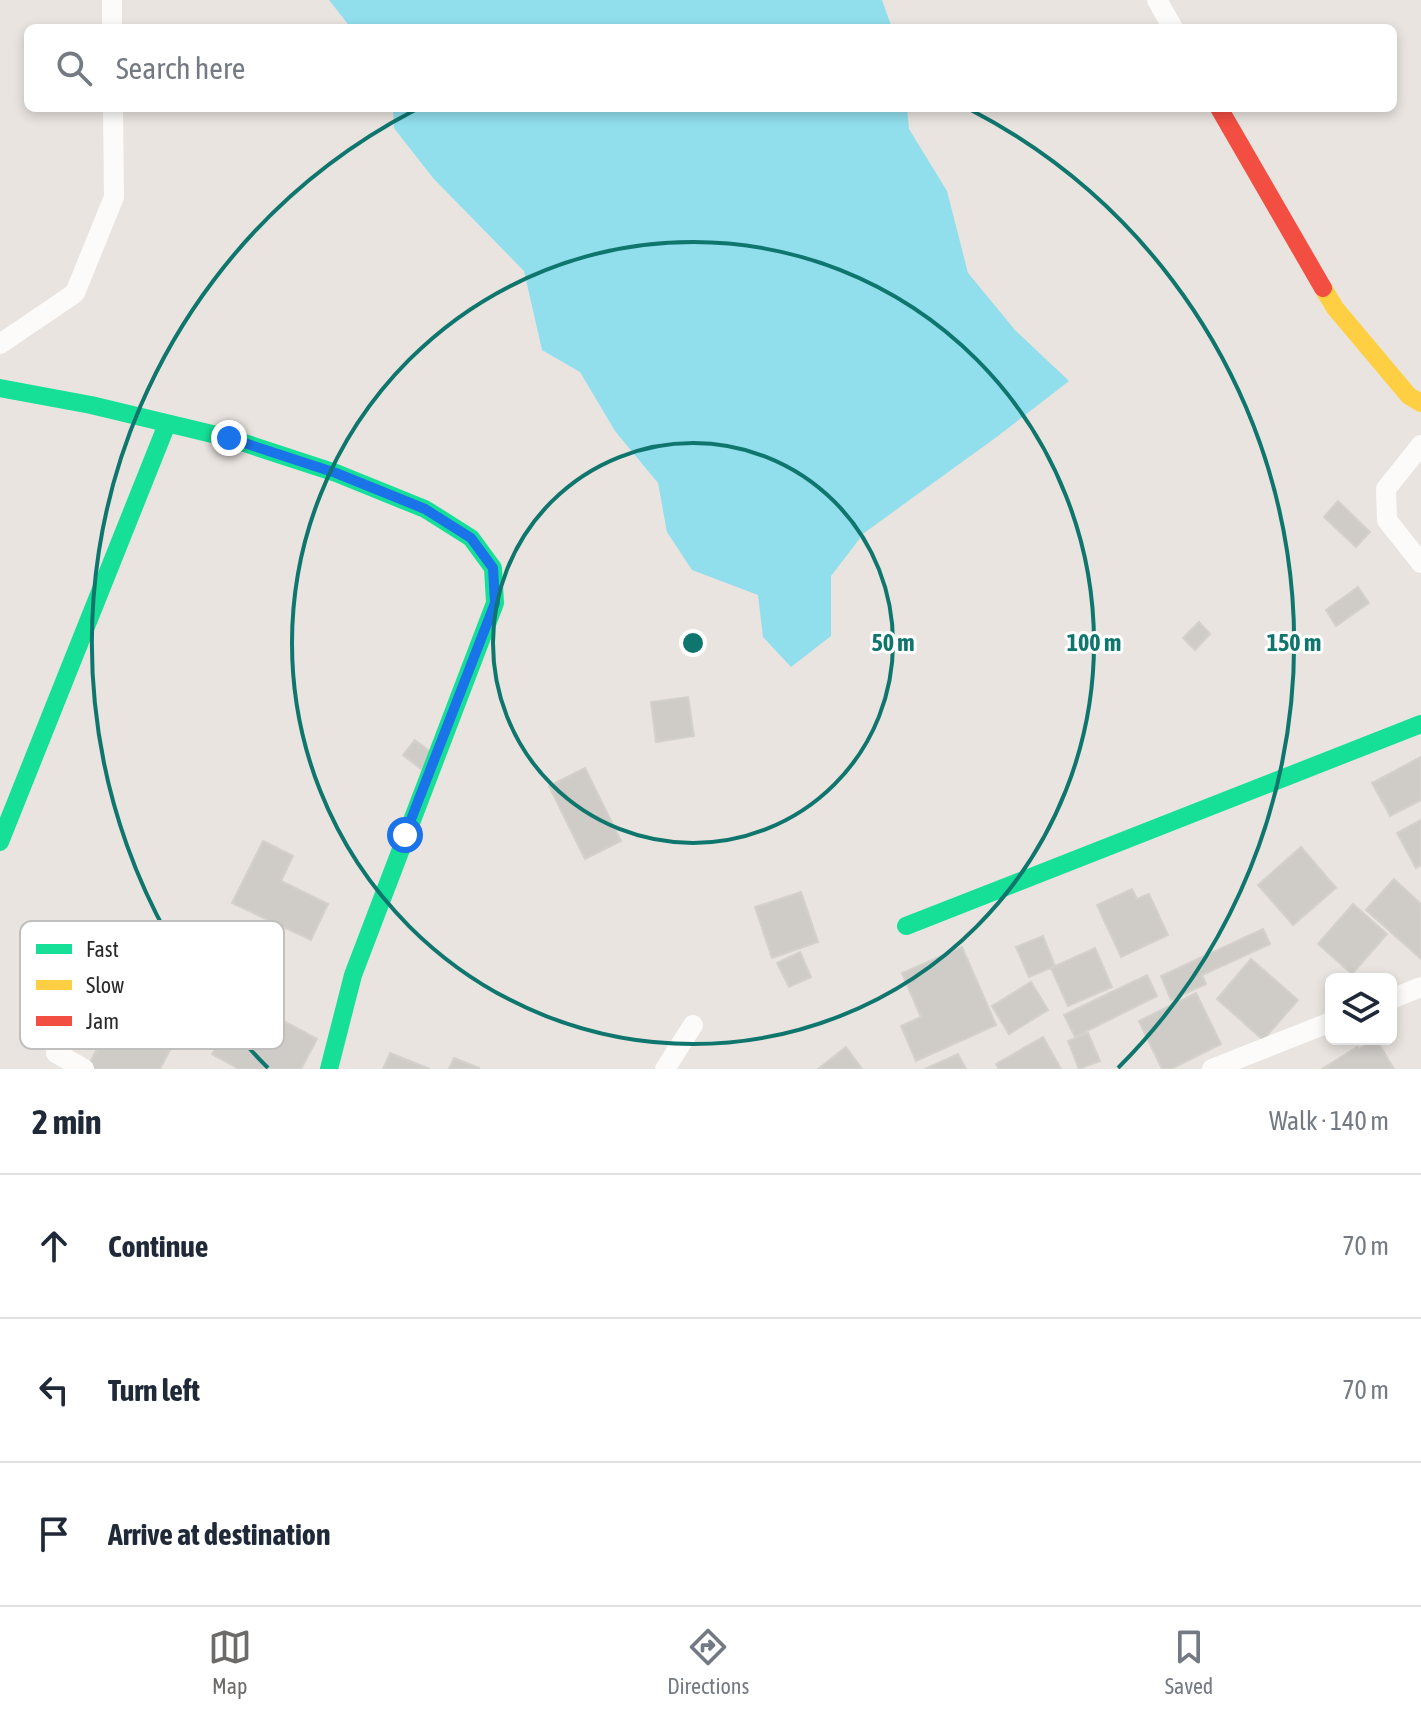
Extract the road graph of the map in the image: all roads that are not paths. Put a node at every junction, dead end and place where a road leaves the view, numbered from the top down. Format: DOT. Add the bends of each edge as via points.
graph roads {
  1 [pos="112,0"];
  2 [pos="1157,0"];
  3 [pos="112,24"];
  4 [pos="1171,24"];
  5 [pos="113,112"];
  6 [pos="1221,112"];
  7 [pos="0,344"];
  8 [pos="0,388"];
  9 [pos="1421,403"];
  10 [pos="167,424"];
  11 [pos="1421,445"];
  12 [pos="1421,563"];
  13 [pos="1421,724"];
  14 [pos="0,842"];
  15 [pos="906,926"];
  16 [pos="1421,987"];
  17 [pos="1397,997"];
  18 [pos="1325,1024"];
  19 [pos="693,1025"];
  20 [pos="56,1053"];
  21 [pos="84,1069"];
  22 [pos="329,1069"];
  23 [pos="665,1069"];
  24 [pos="1212,1069"];
  1 -- 3 [label="street"];
  2 -- 4 [label="street"];
  5 -- 7 [label="street" via="114,197 75,293"];
  6 -- 9 [label="street" via="1335,308 1409,396"];
  8 -- 10 [label="street"];
  10 -- 14 [label="street"];
  10 -- 22 [label="street" via="336,473 425,509 471,538 493,568 495,603 353,975"];
  11 -- 12 [label="street" via="1386,489 1387,520"];
  13 -- 15 [label="street"];
  16 -- 17 [label="street"];
  18 -- 24 [label="street"];
  19 -- 23 [label="street"];
  20 -- 21 [label="street"];
}
